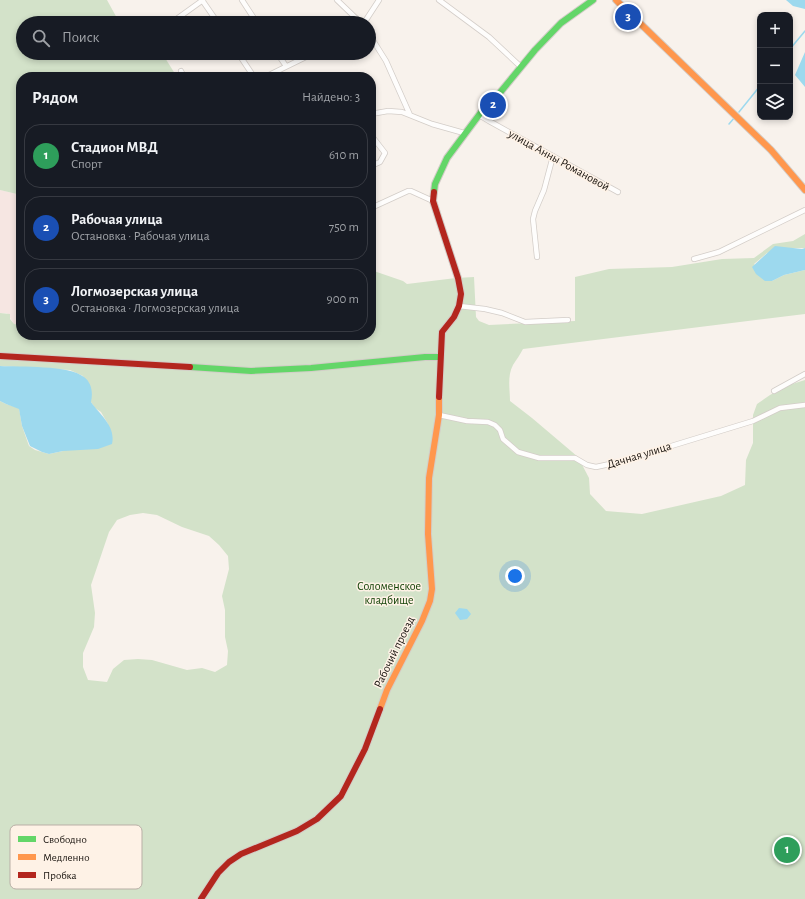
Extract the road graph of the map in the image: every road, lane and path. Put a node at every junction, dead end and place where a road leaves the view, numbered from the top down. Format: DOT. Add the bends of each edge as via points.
graph roads {
  1 [pos="203,0"];
  2 [pos="242,0"];
  3 [pos="338,0"];
  4 [pos="378,0"];
  5 [pos="439,0"];
  6 [pos="593,0"];
  7 [pos="616,0"];
  8 [pos="181,16"];
  9 [pos="213,16"];
  10 [pos="252,16"];
  11 [pos="353,16"];
  12 [pos="368,16"];
  13 [pos="376,45"];
  14 [pos="243,60"];
  15 [pos="282,60"];
  16 [pos="299,60"];
  17 [pos="286,66"];
  18 [pos="521,67"];
  19 [pos="251,72"];
  20 [pos="275,72"];
  21 [pos="376,113"];
  22 [pos="410,115"];
  23 [pos="479,115"];
  24 [pos="464,133"];
  25 [pos="376,141"];
  26 [pos="553,156"];
  27 [pos="376,164"];
  28 [pos="805,190"];
  29 [pos="618,192"];
  30 [pos="433,201"];
  31 [pos="376,206"];
  32 [pos="805,210"];
  33 [pos="537,257"];
  34 [pos="694,259"];
  35 [pos="459,306"];
  36 [pos="568,320"];
  37 [pos="0,356"];
  38 [pos="440,357"];
  39 [pos="805,374"];
  40 [pos="774,391"];
  41 [pos="805,405"];
  42 [pos="439,415"];
  43 [pos="201,899"];
  1 -- 8 [label="street"];
  1 -- 9 [label="street"];
  2 -- 10 [label="street"];
  3 -- 11 [label="street"];
  4 -- 12 [label="street"];
  5 -- 18 [label="street" via="489,37"];
  6 -- 18 [label="street" via="561,23"];
  7 -- 28 [label="street" via="771,150"];
  13 -- 22 [label="street" via="386,61"];
  14 -- 19 [label="street"];
  15 -- 17 [label="street"];
  16 -- 17 [label="street"];
  17 -- 20 [label="street"];
  18 -- 23 [label="street"];
  21 -- 22 [label="street" via="388,111"];
  22 -- 24 [label="street"];
  23 -- 24 [label="street"];
  23 -- 26 [label="street, улица Анны Романовой"];
  24 -- 30 [label="street" via="439,174"];
  25 -- 27 [label="street" via="385,153"];
  26 -- 29 [label="street, улица Анны Романовой"];
  26 -- 33 [label="street" via="533,219"];
  30 -- 31 [label="street" via="408,191"];
  30 -- 35 [label="street" via="458,278 461,294"];
  32 -- 34 [label="street" via="719,252"];
  35 -- 36 [label="street" via="486,309 525,322"];
  35 -- 38 [label="street, Рабочий проезд" via="442,332"];
  37 -- 38 [label="street" via="251,371"];
  38 -- 42 [label="street, Рабочий проезд"];
  39 -- 40 [label="street"];
  41 -- 42 [label="street, Дачная улица" via="780,408 753,421 596,467 575,458 539,458 518,452 502,439 500,430 495,425"];
  42 -- 43 [label="street, Рабочий проезд" via="429,478 428,534 432,579 430,601 387,690 365,749 341,796 317,819 297,831 241,854 229,862 218,873"];
}
